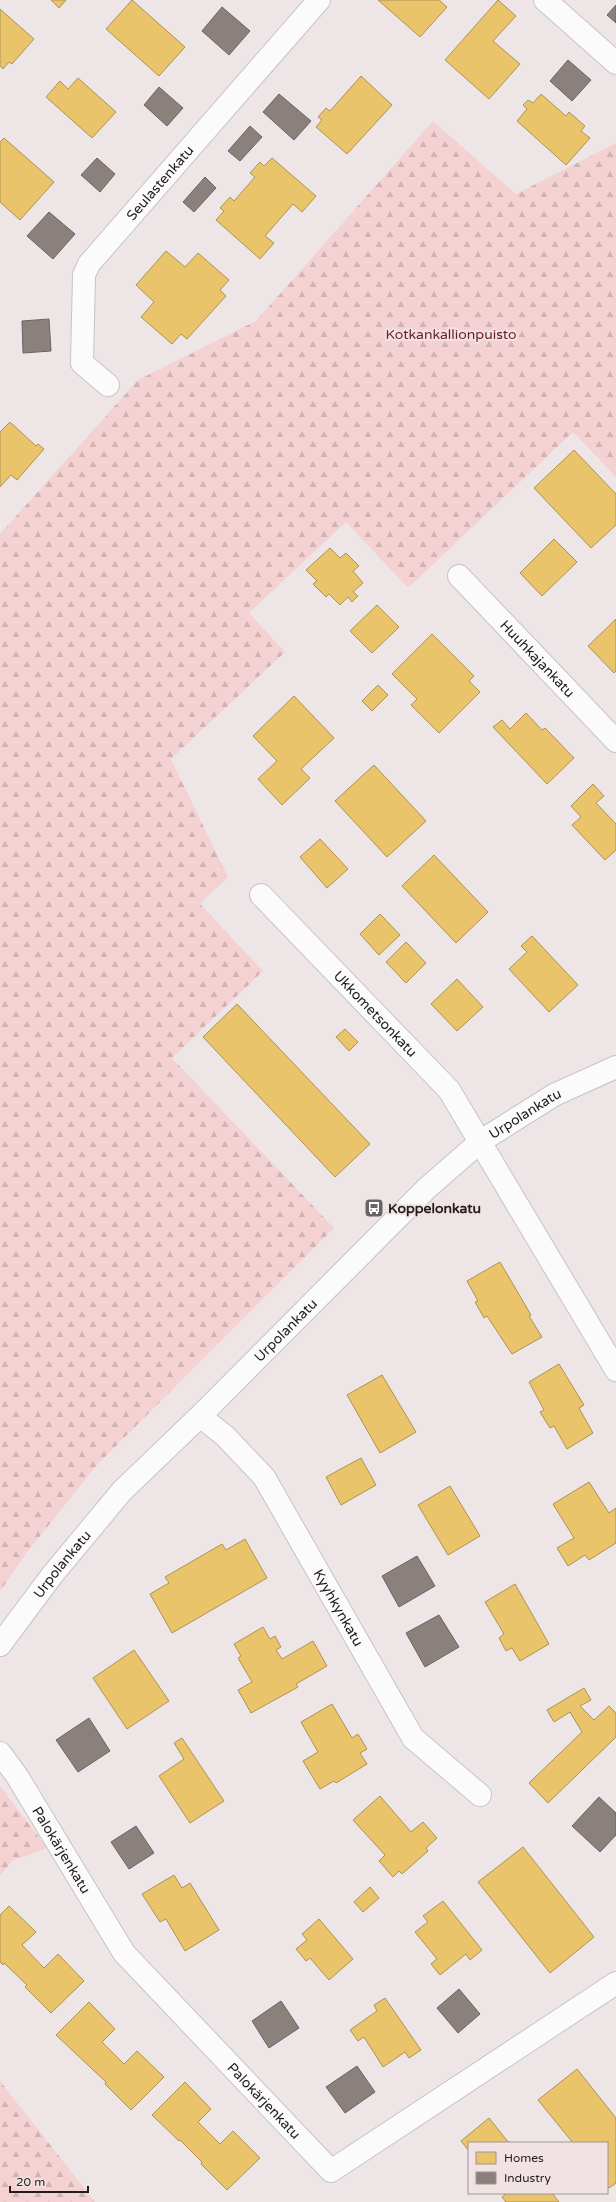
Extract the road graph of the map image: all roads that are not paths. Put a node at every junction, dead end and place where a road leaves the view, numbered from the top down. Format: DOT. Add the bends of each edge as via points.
graph roads {
  1 [pos="319,0"];
  2 [pos="545,0"];
  3 [pos="616,63"];
  4 [pos="108,385"];
  5 [pos="459,576"];
  6 [pos="616,741"];
  7 [pos="261,895"];
  8 [pos="616,1067"];
  9 [pos="481,1141"];
  10 [pos="616,1370"];
  11 [pos="200,1416"];
  12 [pos="0,1645"];
  13 [pos="0,1754"];
  14 [pos="480,1795"];
  15 [pos="616,1983"];
  1 -- 4 [label="street, Seulastenkatu" via="89,264 84,275 82,363"];
  2 -- 3 [label="street"];
  5 -- 6 [label="street, Huuhkajankatu"];
  7 -- 9 [label="street, Ukkometsonkatu" via="449,1090"];
  8 -- 9 [label="street, Urpolankatu" via="554,1095"];
  9 -- 10 [label="street"];
  9 -- 11 [label="street, Urpolankatu" via="412,1203"];
  11 -- 12 [label="street, Urpolankatu" via="122,1491"];
  11 -- 14 [label="street, Kyyhkynkatu" via="225,1436 264,1477 413,1738"];
  13 -- 15 [label="street, Palokärjenkatu" via="18,1776 124,1953 331,2171"];
}
